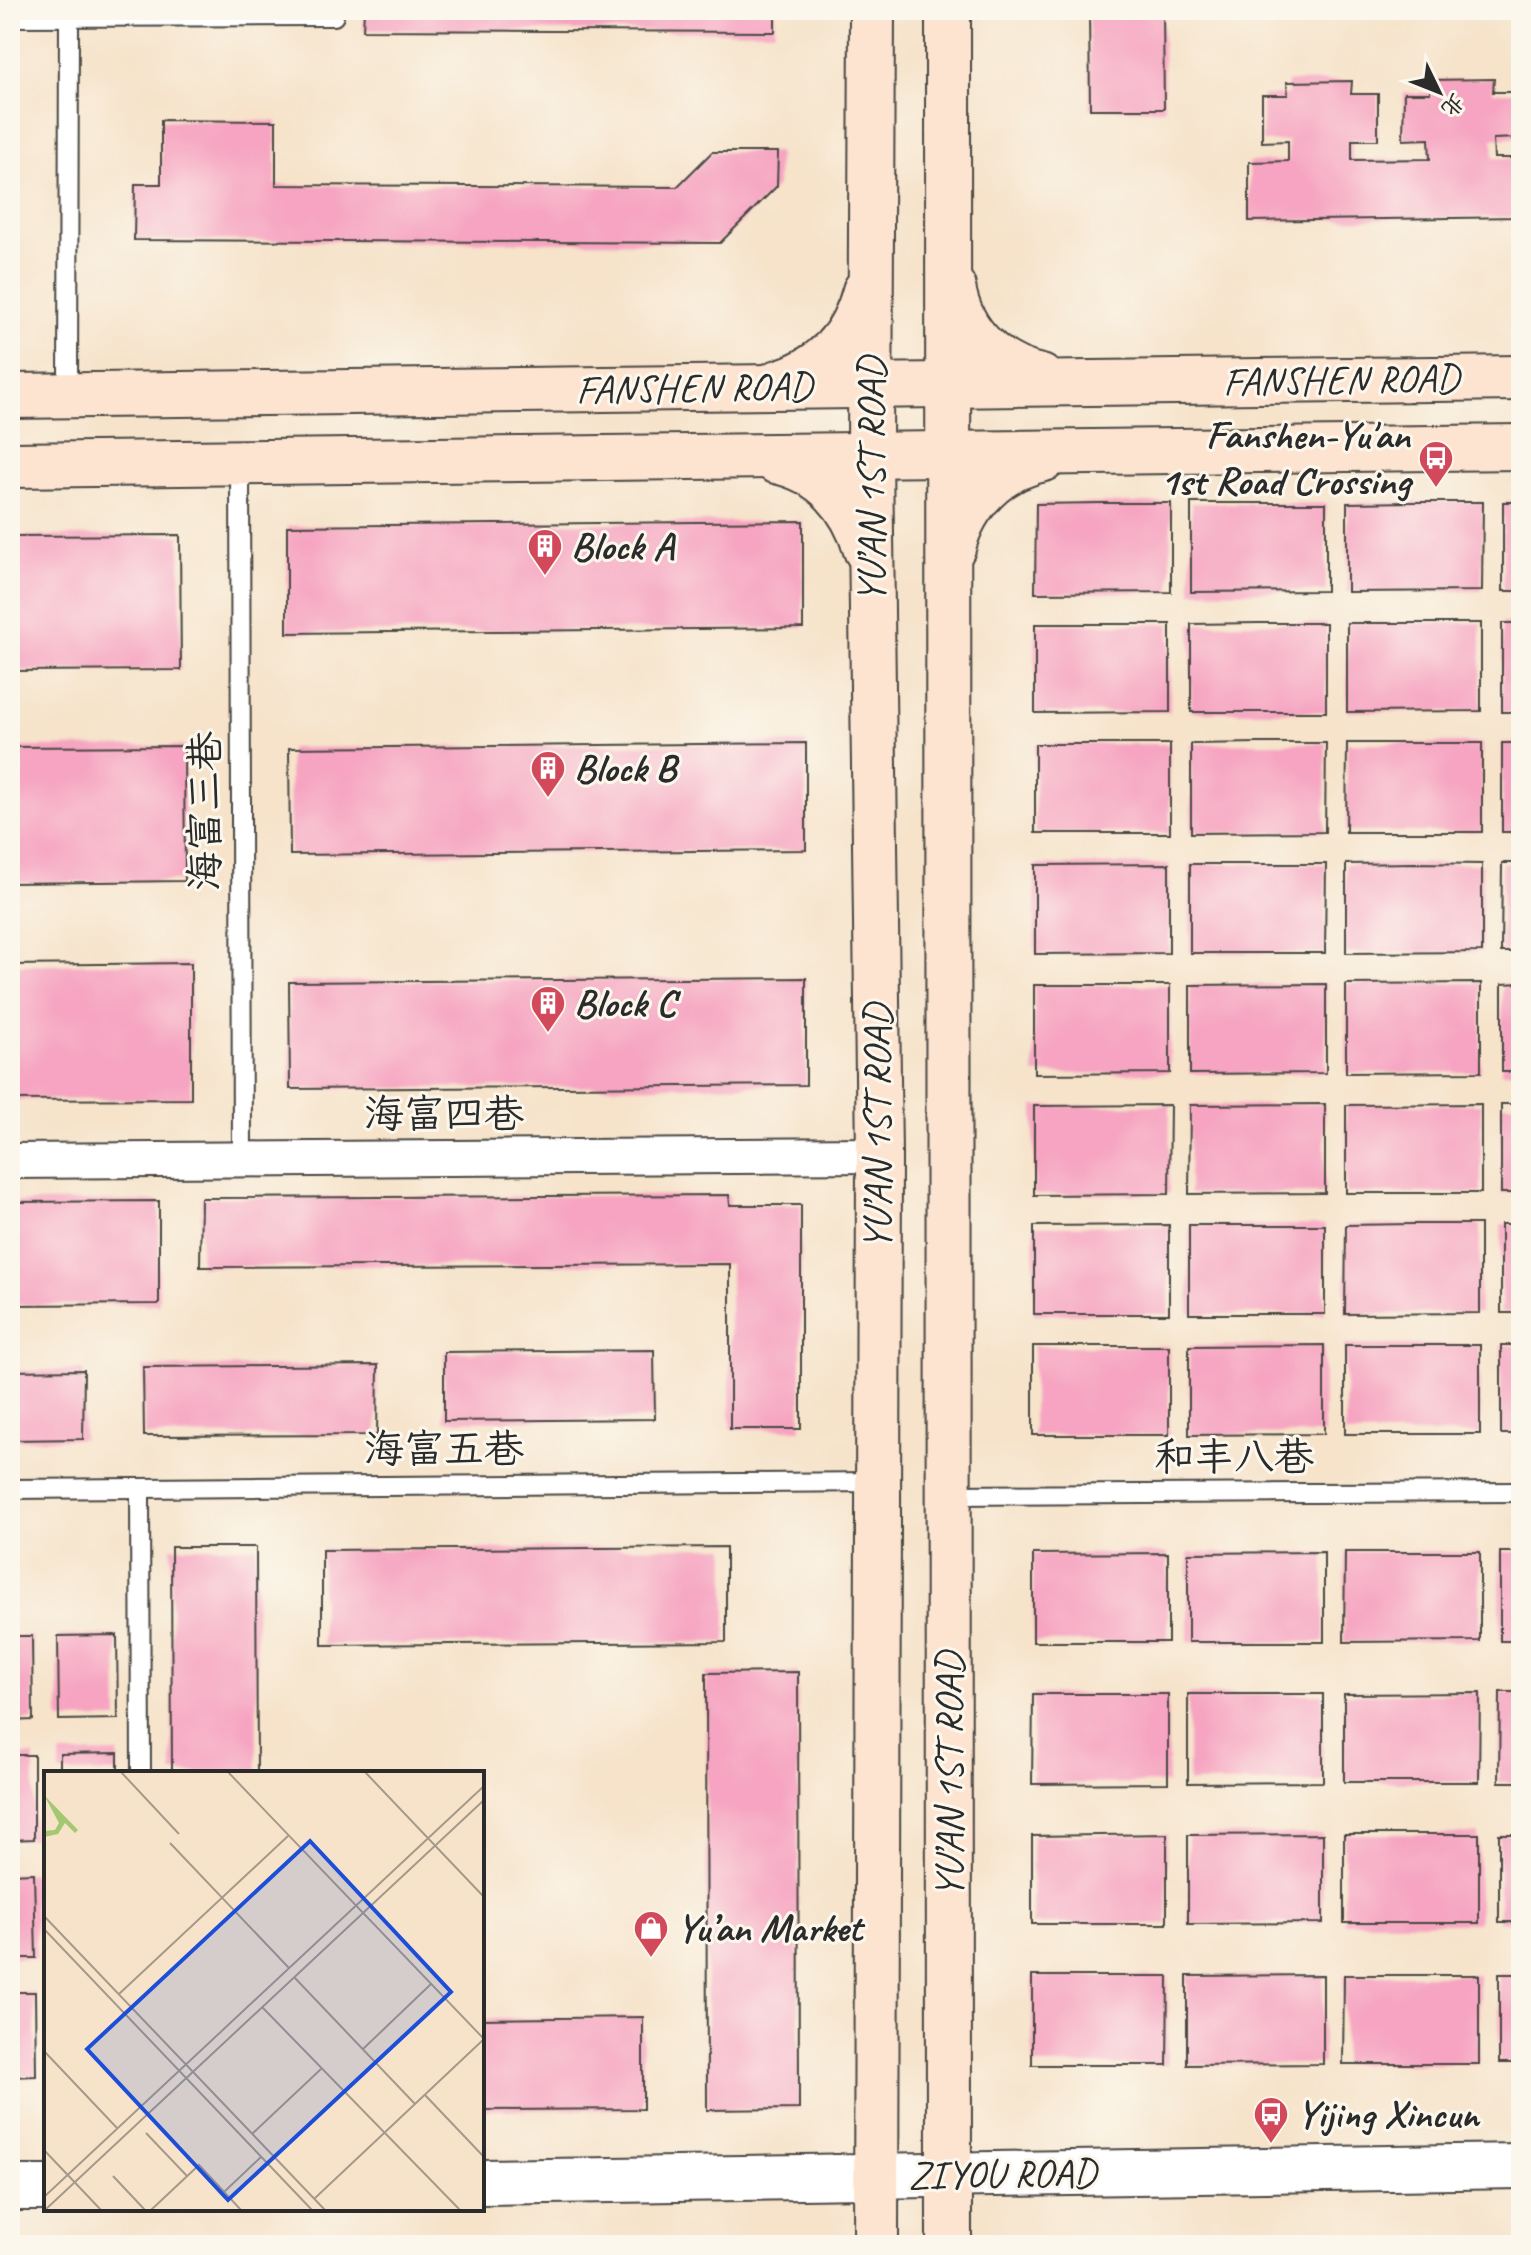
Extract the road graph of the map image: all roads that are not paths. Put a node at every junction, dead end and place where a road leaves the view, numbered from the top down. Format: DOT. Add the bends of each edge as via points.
graph roads {
  1 [pos="334,10"];
  2 [pos="872,10"];
  3 [pos="948,10"];
  4 [pos="10,17"];
  5 [pos="69,17"];
  6 [pos="948,258"];
  7 [pos="870,270"];
  8 [pos="1521,378"];
  9 [pos="1071,383"];
  10 [pos="870,386"];
  11 [pos="948,386"];
  12 [pos="738,387"];
  13 [pos="68,395"];
  14 [pos="10,396"];
  15 [pos="1521,447"];
  16 [pos="1073,453"];
  17 [pos="870,455"];
  18 [pos="947,455"];
  19 [pos="754,456"];
  20 [pos="240,462"];
  21 [pos="10,465"];
  22 [pos="871,568"];
  23 [pos="948,570"];
  24 [pos="879,1155"];
  25 [pos="242,1160"];
  26 [pos="10,1161"];
  27 [pos="878,1482"];
  28 [pos="140,1488"];
  29 [pos="10,1489"];
  30 [pos="1521,1492"];
  31 [pos="948,1495"];
  32 [pos="141,1771"];
  33 [pos="1521,2166"];
  34 [pos="949,2174"];
  35 [pos="876,2176"];
  36 [pos="484,2182"];
  37 [pos="10,2188"];
  38 [pos="44,2188"];
  39 [pos="876,2245"];
  40 [pos="949,2245"];
  1 -- 5 [label="lane" via="334,16"];
  2 -- 7 [label="main road, YU’AN 1ST ROAD"];
  3 -- 6 [label="main road, YU’AN 1ST ROAD"];
  4 -- 5 [label="lane"];
  5 -- 13 [label="lane"];
  6 -- 9 [label="main road" via="968,329 984,348 1028,375"];
  6 -- 11 [label="main road, YU’AN 1ST ROAD"];
  7 -- 10 [label="main road, YU’AN 1ST ROAD"];
  7 -- 12 [label="main road" via="843,342 814,368 779,383"];
  8 -- 9 [label="main road, FANSHEN ROAD"];
  9 -- 11 [label="main road, FANSHEN ROAD"];
  10 -- 11 [label="main road, FANSHEN ROAD"];
  10 -- 12 [label="main road, FANSHEN ROAD"];
  10 -- 17 [label="main road, YU’AN 1ST ROAD"];
  11 -- 18 [label="main road, YU’AN 1ST ROAD"];
  12 -- 13 [label="main road, FANSHEN ROAD"];
  13 -- 14 [label="main road, FANSHEN ROAD"];
  15 -- 16 [label="main road, FANSHEN ROAD"];
  16 -- 18 [label="main road, FANSHEN ROAD"];
  16 -- 23 [label="main road" via="1033,461 1001,475 975,499 957,532"];
  17 -- 18 [label="main road, FANSHEN ROAD"];
  17 -- 19 [label="main road, FANSHEN ROAD"];
  17 -- 22 [label="main road, YU’AN 1ST ROAD"];
  18 -- 23 [label="main road, YU’AN 1ST ROAD"];
  19 -- 20 [label="main road, FANSHEN ROAD"];
  19 -- 22 [label="main road" via="791,464 822,480 847,505"];
  20 -- 21 [label="main road, FANSHEN ROAD"];
  20 -- 25 [label="lane, 海富三巷"];
  22 -- 24 [label="main road, YU’AN 1ST ROAD"];
  23 -- 31 [label="main road, YU’AN 1ST ROAD"];
  24 -- 25 [label="street, 海富四巷"];
  24 -- 27 [label="main road, YU’AN 1ST ROAD"];
  25 -- 26 [label="street, 海富四巷"];
  27 -- 28 [label="lane, 海富五巷"];
  27 -- 35 [label="main road, YU’AN 1ST ROAD"];
  28 -- 29 [label="lane, 海富五巷"];
  28 -- 32 [label="lane"];
  30 -- 31 [label="lane, 和丰八巷"];
  31 -- 34 [label="main road, YU’AN 1ST ROAD"];
  33 -- 34 [label="street, ZIYOU ROAD"];
  34 -- 35 [label="street, ZIYOU ROAD"];
  34 -- 40 [label="main road, YU’AN 1ST ROAD"];
  35 -- 36 [label="street, ZIYOU ROAD"];
  35 -- 39 [label="main road, YU’AN 1ST ROAD"];
  37 -- 38 [label="street"];
}
